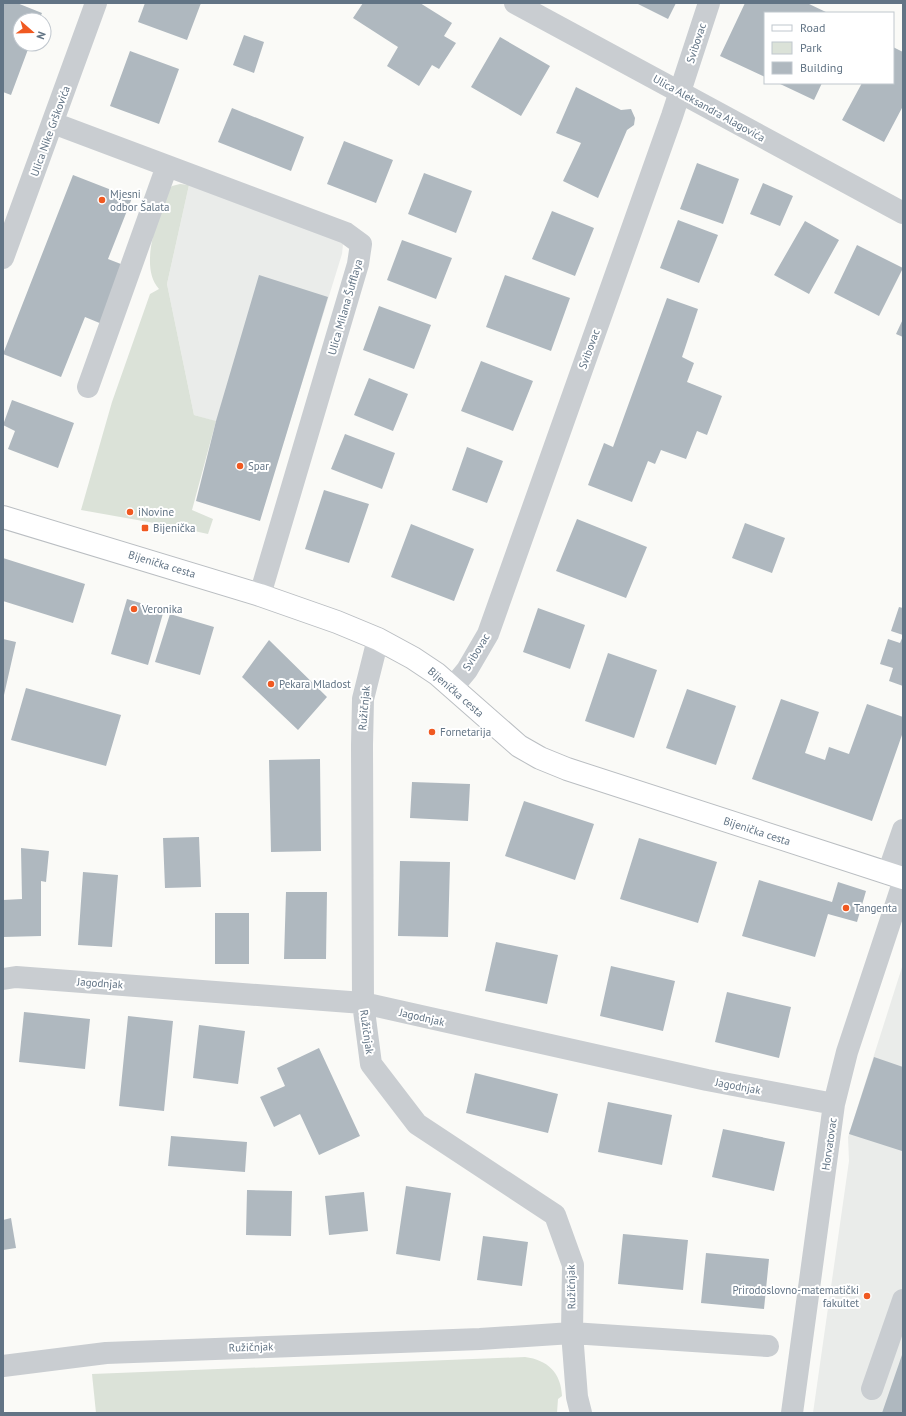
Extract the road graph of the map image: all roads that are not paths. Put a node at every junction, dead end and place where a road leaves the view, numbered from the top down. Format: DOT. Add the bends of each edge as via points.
graph roads {
  1 [pos="96,3"];
  2 [pos="515,3"];
  3 [pos="709,3"];
  4 [pos="680,92"];
  5 [pos="53,123"];
  6 [pos="167,166"];
  7 [pos="903,213"];
  8 [pos="3,258"];
  9 [pos="88,387"];
  10 [pos="3,517"];
  11 [pos="260,595"];
  12 [pos="378,639"];
  13 [pos="454,687"];
  14 [pos="903,830"];
  15 [pos="898,878"];
  16 [pos="3,979"];
  17 [pos="363,1003"];
  18 [pos="834,1104"];
  19 [pos="903,1300"];
  20 [pos="572,1333"];
  21 [pos="768,1346"];
  22 [pos="3,1366"];
  23 [pos="872,1390"];
  24 [pos="581,1413"];
  25 [pos="792,1413"];
  1 -- 5 [label="street, Ulica Nike Grškovića"];
  2 -- 4 [label="street, Ulica Aleksandra Alagovića"];
  3 -- 4 [label="street, Svibovac"];
  4 -- 7 [label="street, Ulica Aleksandra Alagovića"];
  4 -- 13 [label="street, Svibovac" via="488,634"];
  5 -- 6 [label="street, Ulica Milana Šufflaya"];
  5 -- 8 [label="street, Ulica Nike Grškovića"];
  6 -- 9 [label="street"];
  6 -- 11 [label="street, Ulica Milana Šufflaya" via="346,233 361,244 358,264"];
  10 -- 11 [label="main road, Bijenička cesta"];
  11 -- 12 [label="main road, Bijenička cesta"];
  12 -- 13 [label="main road, Bijenička cesta" via="413,658"];
  12 -- 17 [label="street, Ružičnjak" via="366,685 362,723"];
  13 -- 15 [label="main road, Bijenička cesta" via="497,728 519,746 540,758"];
  14 -- 15 [label="street, Horvatovac"];
  15 -- 18 [label="street, Horvatovac"];
  16 -- 17 [label="street, Jagodnjak" via="16,977"];
  17 -- 18 [label="street, Jagodnjak" via="706,1080"];
  17 -- 20 [label="street, Ružičnjak" via="371,1064 417,1124 555,1215 573,1265"];
  18 -- 25 [label="street, Horvatovac"];
  19 -- 23 [label="street"];
  20 -- 21 [label="street, Ružičnjak"];
  20 -- 22 [label="street, Ružičnjak" via="480,1339 106,1353"];
  20 -- 24 [label="street, Ružičnjak" via="577,1397"];
}
